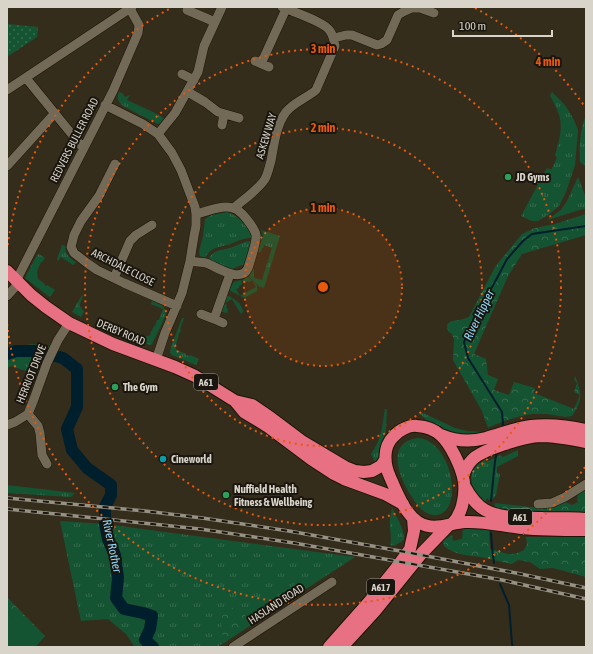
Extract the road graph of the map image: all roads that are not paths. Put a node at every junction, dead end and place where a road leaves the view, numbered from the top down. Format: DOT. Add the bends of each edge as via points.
graph roads {
  1 [pos="130,7"];
  2 [pos="222,7"];
  3 [pos="284,8"];
  4 [pos="187,10"];
  5 [pos="429,10"];
  6 [pos="215,22"];
  7 [pos="334,38"];
  8 [pos="262,64"];
  9 [pos="182,74"];
  10 [pos="26,78"];
  11 [pos="194,80"];
  12 [pos="7,90"];
  13 [pos="188,92"];
  14 [pos="105,105"];
  15 [pos="55,113"];
  16 [pos="224,114"];
  17 [pos="239,118"];
  18 [pos="222,125"];
  19 [pos="158,134"];
  20 [pos="83,148"];
  21 [pos="115,164"];
  22 [pos="7,166"];
  23 [pos="234,208"];
  24 [pos="196,214"];
  25 [pos="152,225"];
  26 [pos="190,261"];
  27 [pos="7,271"];
  28 [pos="230,274"];
  29 [pos="114,278"];
  30 [pos="17,282"];
  31 [pos="7,296"];
  32 [pos="177,306"];
  33 [pos="201,314"];
  34 [pos="214,319"];
  35 [pos="69,323"];
  36 [pos="223,323"];
  37 [pos="156,360"];
  38 [pos="235,401"];
  39 [pos="28,414"];
  40 [pos="7,425"];
  41 [pos="586,430"];
  42 [pos="440,435"];
  43 [pos="500,440"];
  44 [pos="586,442"];
  45 [pos="385,460"];
  46 [pos="47,464"];
  47 [pos="464,482"];
  48 [pos="586,484"];
  49 [pos="403,504"];
  50 [pos="538,504"];
  51 [pos="413,518"];
  52 [pos="586,519"];
  53 [pos="450,525"];
  54 [pos="586,530"];
  55 [pos="332,582"];
  56 [pos="233,647"];
  57 [pos="329,647"];
  58 [pos="342,647"];
  1 -- 10 [label="street"];
  1 -- 14 [label="street, REDVERS BULLER ROAD" via="139,25 138,33"];
  2 -- 6 [label="street"];
  3 -- 7 [label="street" via="330,29"];
  3 -- 8 [label="street"];
  4 -- 6 [label="street"];
  5 -- 7 [label="street" via="412,8 398,15 387,40 381,44 352,35"];
  6 -- 11 [label="street" via="204,46"];
  7 -- 23 [label="street, ASKEW WAY" via="335,46 316,90 291,106 282,118 266,178"];
  9 -- 11 [label="street"];
  10 -- 12 [label="street"];
  10 -- 15 [label="street"];
  11 -- 13 [label="street"];
  13 -- 16 [label="street"];
  13 -- 19 [label="street"];
  14 -- 19 [label="street"];
  14 -- 20 [label="street, REDVERS BULLER ROAD"];
  15 -- 20 [label="street"];
  15 -- 22 [label="street"];
  16 -- 17 [label="street"];
  16 -- 18 [label="street"];
  19 -- 24 [label="street" via="181,170"];
  20 -- 30 [label="street, REDVERS BULLER ROAD"];
  21 -- 29 [label="street, ARCHDALE CLOSE" via="114,178 81,221 71,247 87,264"];
  23 -- 24 [label="street" via="220,208"];
  23 -- 28 [label="street" via="246,218 256,237 244,274"];
  24 -- 26 [label="street"];
  25 -- 29 [label="street" via="144,235 136,236 130,241"];
  26 -- 28 [label="street" via="205,263"];
  26 -- 32 [label="street"];
  27 -- 30 [label="highway, DERBY ROAD / A61"];
  28 -- 34 [label="street"];
  29 -- 32 [label="street, ARCHDALE CLOSE"];
  30 -- 31 [label="street, REDVERS BULLER ROAD"];
  30 -- 35 [label="highway, DERBY ROAD / A61" via="46,308"];
  32 -- 37 [label="street"];
  33 -- 34 [label="street"];
  34 -- 36 [label="street"];
  35 -- 37 [label="highway, DERBY ROAD / A61" via="113,344"];
  35 -- 39 [label="street, HERRIOT DRIVE" via="46,363"];
  37 -- 38 [label="highway, DERBY ROAD / A61" via="195,376"];
  38 -- 45 [label="highway, DERBY ROAD / A61" via="252,405 303,442 355,471 372,471"];
  38 -- 49 [label="highway, DERBY ROAD / A61" via="244,412 334,474"];
  39 -- 40 [label="street, HERRIOT DRIVE"];
  39 -- 46 [label="street" via="38,426 39,455"];
  41 -- 43 [label="highway" via="548,424 529,426"];
  42 -- 43 [label="highway" via="462,441"];
  42 -- 45 [label="highway" via="423,426 407,427 388,444"];
  42 -- 47 [label="highway" via="451,449"];
  43 -- 44 [label="highway" via="511,441 538,436"];
  43 -- 47 [label="highway" via="472,460 465,471"];
  45 -- 49 [label="highway"];
  47 -- 52 [label="highway, A61" via="476,503 495,514"];
  47 -- 53 [label="highway" via="465,495 461,510"];
  48 -- 50 [label="street" via="565,497"];
  49 -- 51 [label="highway"];
  51 -- 53 [label="highway" via="428,527"];
  51 -- 57 [label="highway, A617" via="414,531 410,549 369,602"];
  53 -- 54 [label="highway, A61" via="473,522 523,528"];
  53 -- 58 [label="highway, A617" via="422,553"];
  55 -- 56 [label="street, HASLAND ROAD"];
}
